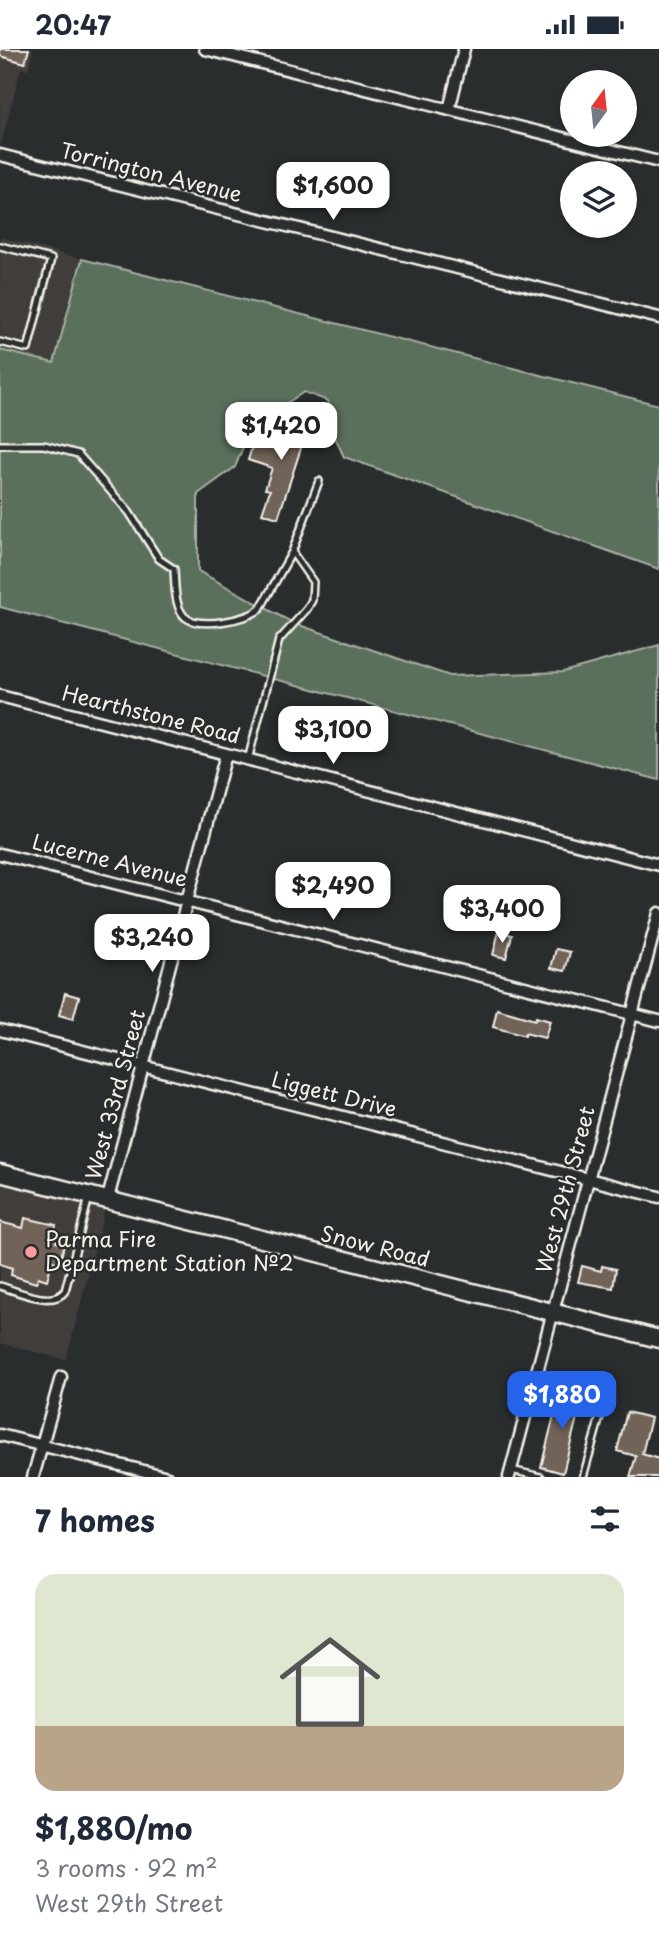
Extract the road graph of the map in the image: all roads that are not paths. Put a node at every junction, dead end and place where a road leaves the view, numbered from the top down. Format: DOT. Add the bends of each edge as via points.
graph roads {
  1 [pos="205,49"];
  2 [pos="464,49"];
  3 [pos="449,110"];
  4 [pos="0,155"];
  5 [pos="659,162"];
  6 [pos="0,246"];
  7 [pos="659,319"];
  8 [pos="0,342"];
  9 [pos="0,445"];
  10 [pos="319,481"];
  11 [pos="292,552"];
  12 [pos="0,696"];
  13 [pos="226,754"];
  14 [pos="248,760"];
  15 [pos="0,854"];
  16 [pos="659,865"];
  17 [pos="187,900"];
  18 [pos="659,913"];
  19 [pos="633,1015"];
  20 [pos="659,1021"];
  21 [pos="0,1030"];
  22 [pos="143,1067"];
  23 [pos="0,1173"];
  24 [pos="589,1179"];
  25 [pos="89,1197"];
  26 [pos="659,1197"];
  27 [pos="107,1202"];
  28 [pos="0,1286"];
  29 [pos="553,1314"];
  30 [pos="659,1339"];
  31 [pos="61,1377"];
  32 [pos="602,1410"];
  33 [pos="0,1435"];
  34 [pos="42,1446"];
  35 [pos="510,1473"];
  36 [pos="33,1477"];
  37 [pos="168,1477"];
  38 [pos="541,1477"];
  39 [pos="583,1477"];
  1 -- 3 [label="street"];
  2 -- 3 [label="street"];
  3 -- 5 [label="street"];
  4 -- 7 [label="street, Torrington Avenue"];
  6 -- 8 [label="lane" via="51,259 28,349"];
  9 -- 11 [label="lane" via="44,445 83,459 129,512 159,559 173,569 178,604 190,620 231,621 252,616 267,600"];
  10 -- 11 [label="lane"];
  11 -- 14 [label="lane" via="313,582 312,600 278,640"];
  12 -- 13 [label="street, Hearthstone Road"];
  13 -- 14 [label="street, Hearthstone Road"];
  13 -- 17 [label="street, West 33rd Street"];
  14 -- 16 [label="street, Hearthstone Road"];
  15 -- 17 [label="street, Lucerne Avenue"];
  17 -- 19 [label="street, Lucerne Avenue"];
  17 -- 22 [label="street, West 33rd Street"];
  18 -- 19 [label="street, West 29th Street"];
  19 -- 20 [label="street, Lucerne Avenue"];
  19 -- 24 [label="street, West 29th Street"];
  21 -- 22 [label="street, Liggett Drive"];
  22 -- 24 [label="street, Liggett Drive"];
  22 -- 27 [label="street, West 33rd Street"];
  23 -- 25 [label="main road, Snow Road"];
  24 -- 26 [label="street, Liggett Drive"];
  24 -- 29 [label="street, West 29th Street"];
  25 -- 27 [label="main road, Snow Road"];
  25 -- 28 [label="lane" via="61,1297 45,1298"];
  27 -- 29 [label="main road, Snow Road"];
  29 -- 30 [label="main road, Snow Road"];
  29 -- 35 [label="street, West 29th Street"];
  31 -- 34 [label="street"];
  32 -- 39 [label="lane"];
  33 -- 34 [label="street"];
  34 -- 36 [label="street"];
  34 -- 37 [label="street"];
  35 -- 38 [label="lane"];
}
